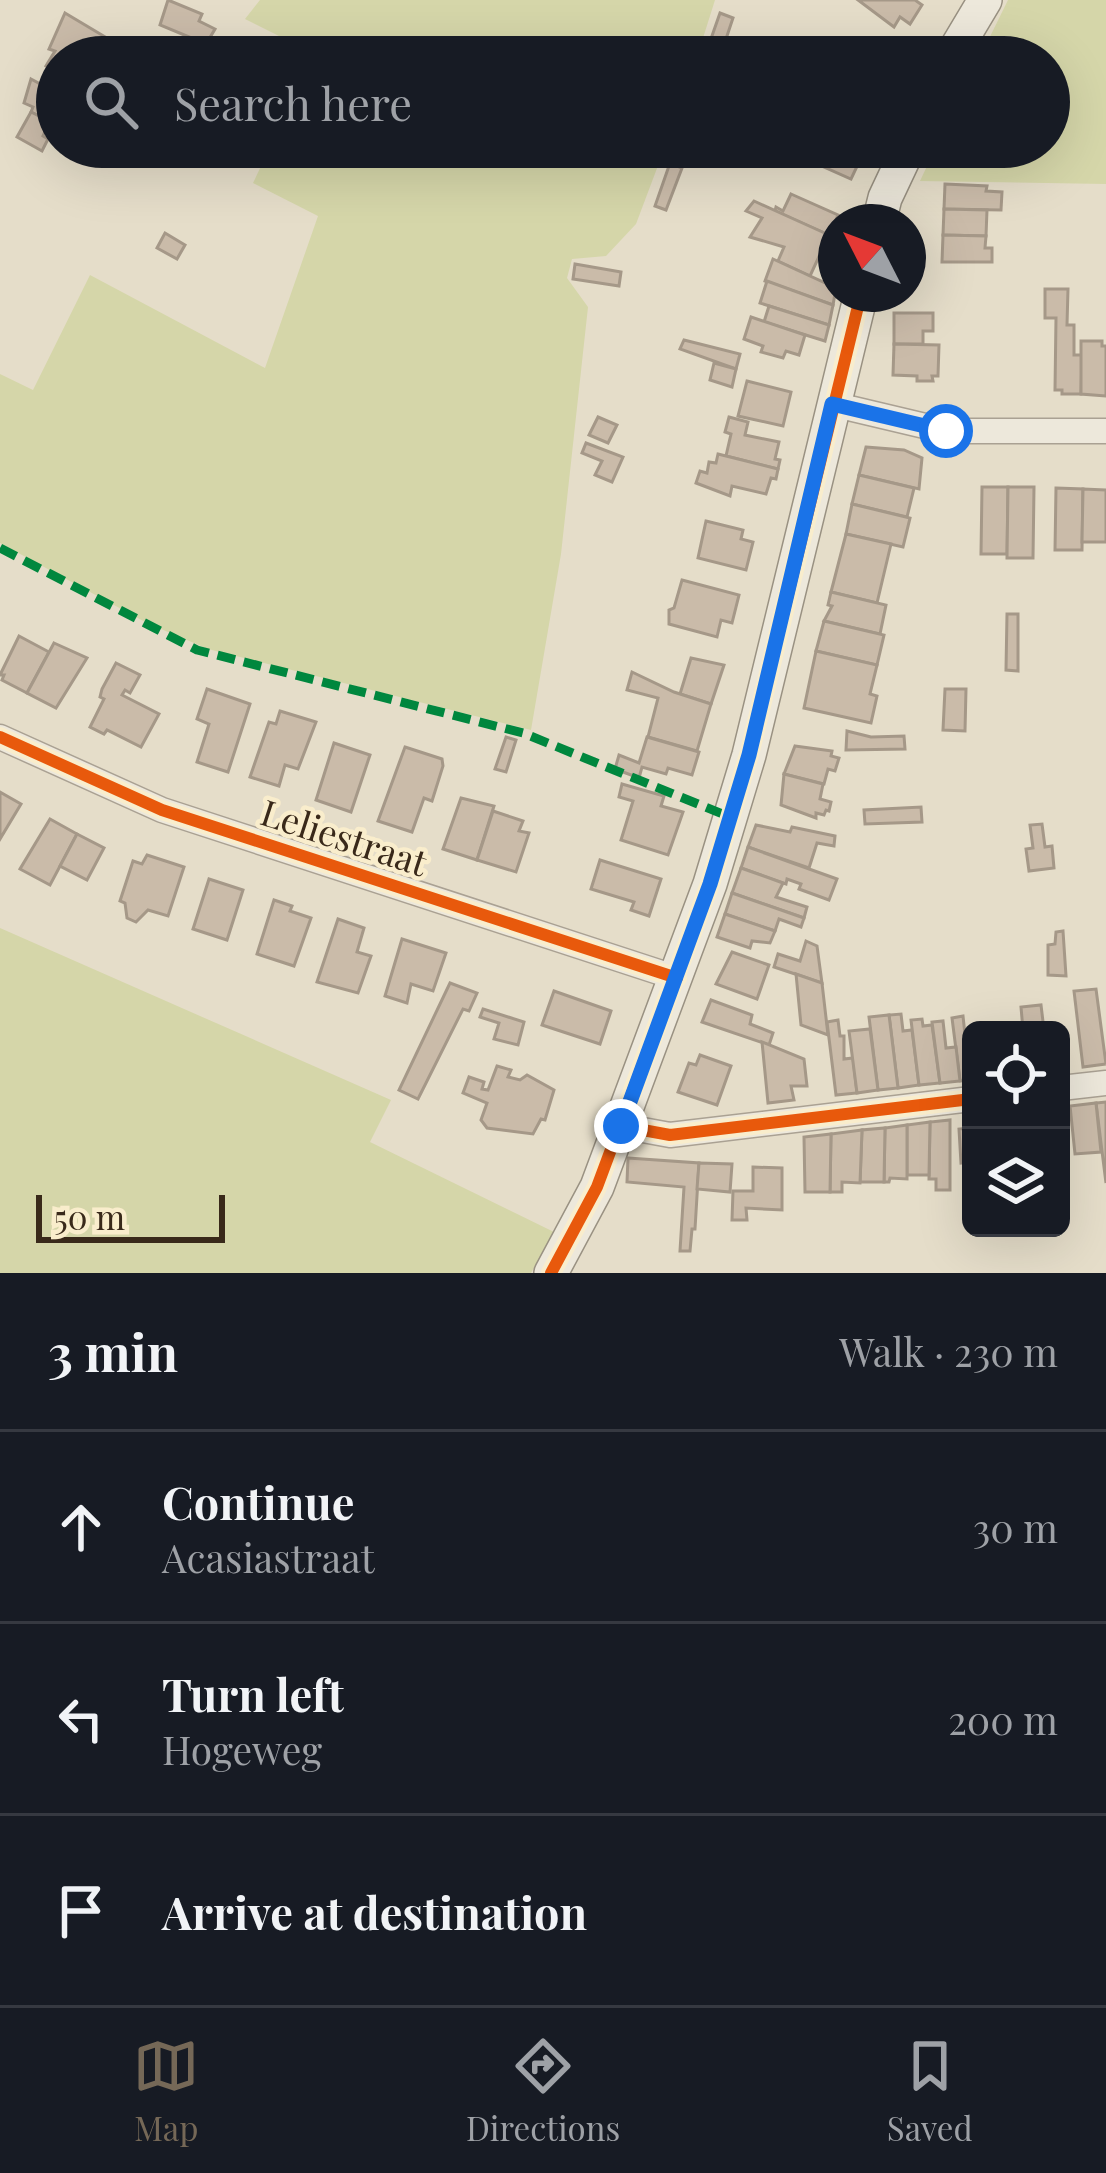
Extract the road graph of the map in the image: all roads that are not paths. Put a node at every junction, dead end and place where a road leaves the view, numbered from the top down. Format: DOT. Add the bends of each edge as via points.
graph roads {
  1 [pos="985,0"];
  2 [pos="964,36"];
  3 [pos="901,168"];
  4 [pos="886,204"];
  5 [pos="856,312"];
  6 [pos="832,404"];
  7 [pos="1106,430"];
  8 [pos="0,737"];
  9 [pos="677,978"];
  10 [pos="1106,1083"];
  11 [pos="1070,1087"];
  12 [pos="962,1100"];
  13 [pos="621,1126"];
  14 [pos="551,1273"];
  1 -- 2 [label="street"];
  3 -- 4 [label="street"];
  5 -- 6 [label="street"];
  6 -- 7 [label="street" via="946,431"];
  6 -- 9 [label="street" via="749,755"];
  8 -- 9 [label="street, Leliestraat" via="162,810"];
  9 -- 13 [label="street"];
  10 -- 11 [label="street"];
  12 -- 13 [label="street" via="670,1135"];
  13 -- 14 [label="street"];
}
